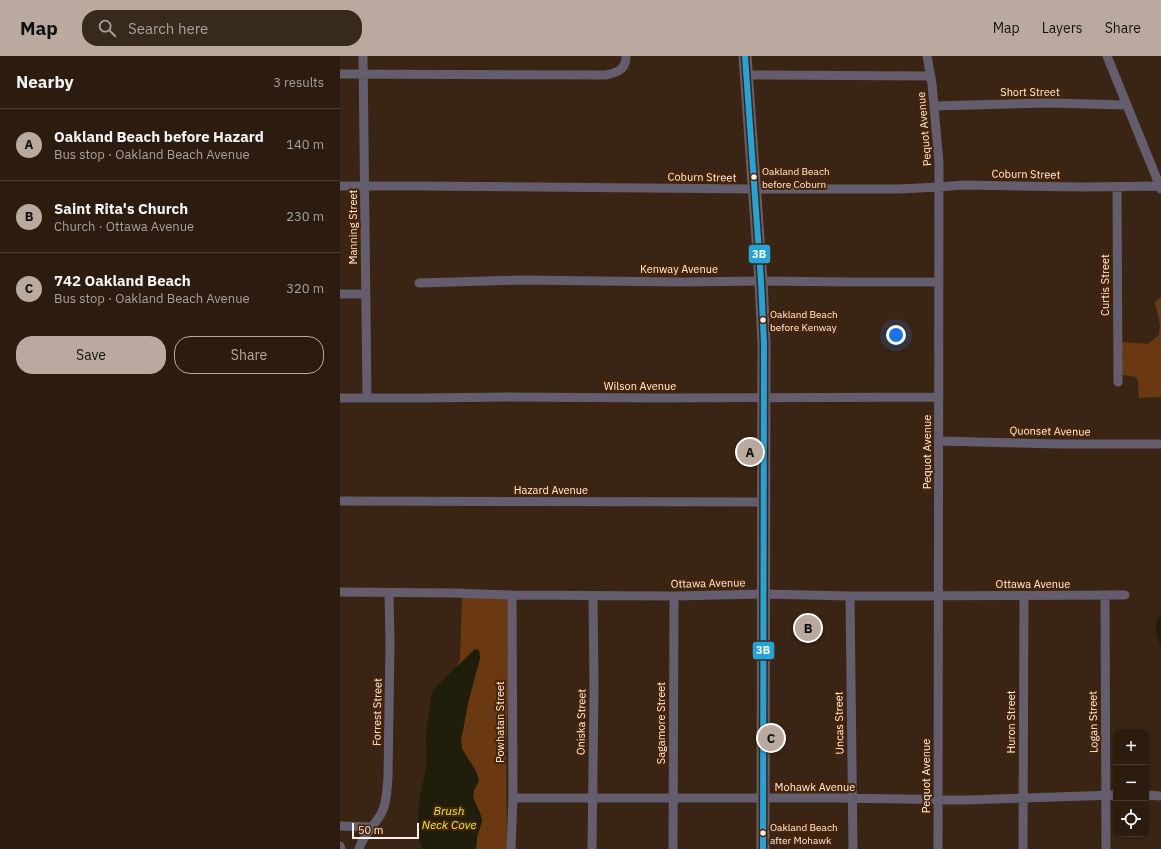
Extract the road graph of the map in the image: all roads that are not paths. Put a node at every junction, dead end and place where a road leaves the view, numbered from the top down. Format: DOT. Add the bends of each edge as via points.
graph roads {
  1 [pos="363,56"];
  2 [pos="626,56"];
  3 [pos="746,56"];
  4 [pos="927,56"];
  5 [pos="1107,56"];
  6 [pos="340,74"];
  7 [pos="363,74"];
  8 [pos="747,75"];
  9 [pos="931,76"];
  10 [pos="1127,105"];
  11 [pos="934,106"];
  12 [pos="340,186"];
  13 [pos="365,186"];
  14 [pos="1117,187"];
  15 [pos="939,188"];
  16 [pos="1160,188"];
  17 [pos="754,189"];
  18 [pos="761,281"];
  19 [pos="939,282"];
  20 [pos="420,283"];
  21 [pos="340,294"];
  22 [pos="365,294"];
  23 [pos="1118,382"];
  24 [pos="939,397"];
  25 [pos="340,398"];
  26 [pos="367,398"];
  27 [pos="763,398"];
  28 [pos="939,441"];
  29 [pos="1161,444"];
  30 [pos="340,501"];
  31 [pos="763,502"];
  32 [pos="340,592"];
  33 [pos="389,593"];
  34 [pos="763,594"];
  35 [pos="512,595"];
  36 [pos="938,595"];
  37 [pos="1105,595"];
  38 [pos="1125,595"];
  39 [pos="593,596"];
  40 [pos="674,596"];
  41 [pos="850,596"];
  42 [pos="1024,596"];
  43 [pos="1111,795"];
  44 [pos="1149,795"];
  45 [pos="1161,796"];
  46 [pos="673,797"];
  47 [pos="513,798"];
  48 [pos="592,798"];
  49 [pos="763,798"];
  50 [pos="1023,798"];
  51 [pos="853,799"];
  52 [pos="938,799"];
  53 [pos="340,826"];
  54 [pos="371,827"];
  55 [pos="340,846"];
  56 [pos="341,849"];
  57 [pos="358,849"];
  58 [pos="511,849"];
  59 [pos="592,849"];
  60 [pos="673,849"];
  61 [pos="763,849"];
  62 [pos="853,849"];
  63 [pos="938,849"];
  64 [pos="1023,849"];
  65 [pos="1106,849"];
  1 -- 7 [label="street, Manning Street"];
  2 -- 7 [label="street" via="626,63 621,69 605,75"];
  3 -- 8 [label="street"];
  4 -- 9 [label="street, Pequot Avenue"];
  5 -- 10 [label="street"];
  6 -- 7 [label="street"];
  7 -- 13 [label="street, Manning Street"];
  8 -- 9 [label="street"];
  8 -- 17 [label="street"];
  9 -- 11 [label="street, Pequot Avenue"];
  10 -- 11 [label="street, Short Street" via="1049,103"];
  10 -- 16 [label="street"];
  11 -- 15 [label="street, Pequot Avenue"];
  12 -- 13 [label="street, Coburn Street"];
  13 -- 17 [label="street, Coburn Street"];
  13 -- 22 [label="street, Manning Street"];
  14 -- 15 [label="street, Coburn Street" via="963,185"];
  14 -- 16 [label="street, Coburn Street"];
  14 -- 23 [label="street, Curtis Street"];
  15 -- 17 [label="street, Coburn Street"];
  15 -- 19 [label="street, Pequot Avenue"];
  17 -- 18 [label="street"];
  18 -- 19 [label="street, Kenway Avenue"];
  18 -- 20 [label="street, Kenway Avenue" via="522,280"];
  18 -- 27 [label="street"];
  19 -- 24 [label="street, Pequot Avenue"];
  21 -- 22 [label="street"];
  22 -- 26 [label="street, Manning Street"];
  24 -- 27 [label="street, Wilson Avenue"];
  24 -- 28 [label="street, Pequot Avenue"];
  25 -- 26 [label="street, Wilson Avenue"];
  26 -- 27 [label="street, Wilson Avenue"];
  27 -- 31 [label="street"];
  28 -- 29 [label="street, Quonset Avenue"];
  28 -- 36 [label="street, Pequot Avenue"];
  30 -- 31 [label="street, Hazard Avenue"];
  31 -- 34 [label="street"];
  32 -- 33 [label="street, Ottawa Avenue"];
  33 -- 35 [label="street, Ottawa Avenue"];
  33 -- 54 [label="street, Forrest Street" via="387,791 381,813"];
  34 -- 40 [label="street, Ottawa Avenue"];
  34 -- 41 [label="street, Ottawa Avenue"];
  34 -- 49 [label="street"];
  35 -- 39 [label="street, Ottawa Avenue"];
  35 -- 47 [label="street, Powhatan Street"];
  36 -- 41 [label="street, Ottawa Avenue"];
  36 -- 42 [label="street, Ottawa Avenue"];
  36 -- 52 [label="street, Pequot Avenue"];
  37 -- 38 [label="street, Ottawa Avenue"];
  37 -- 42 [label="street, Ottawa Avenue"];
  37 -- 43 [label="street, Logan Street" via="1105,708"];
  39 -- 40 [label="street, Ottawa Avenue"];
  39 -- 48 [label="street, Oniska Street"];
  40 -- 46 [label="street, Sagamore Street"];
  41 -- 51 [label="street, Uncas Street"];
  42 -- 50 [label="street, Huron Street"];
  43 -- 50 [label="street, Mohawk Avenue"];
  43 -- 65 [label="street, Logan Street"];
  44 -- 45 [label="street"];
  46 -- 48 [label="street, Mohawk Avenue"];
  46 -- 49 [label="street, Mohawk Avenue"];
  46 -- 60 [label="street, Sagamore Street"];
  47 -- 48 [label="street, Mohawk Avenue"];
  47 -- 58 [label="street, Powhatan Street"];
  48 -- 59 [label="street, Oniska Street"];
  49 -- 51 [label="street, Mohawk Avenue"];
  49 -- 61 [label="street"];
  50 -- 52 [label="street, Mohawk Avenue"];
  50 -- 64 [label="street, Huron Street"];
  51 -- 52 [label="street, Mohawk Avenue"];
  51 -- 62 [label="street, Uncas Street"];
  52 -- 63 [label="street, Pequot Avenue"];
  53 -- 54 [label="street"];
  54 -- 57 [label="street, Forrest Street"];
  55 -- 56 [label="street"];
}
